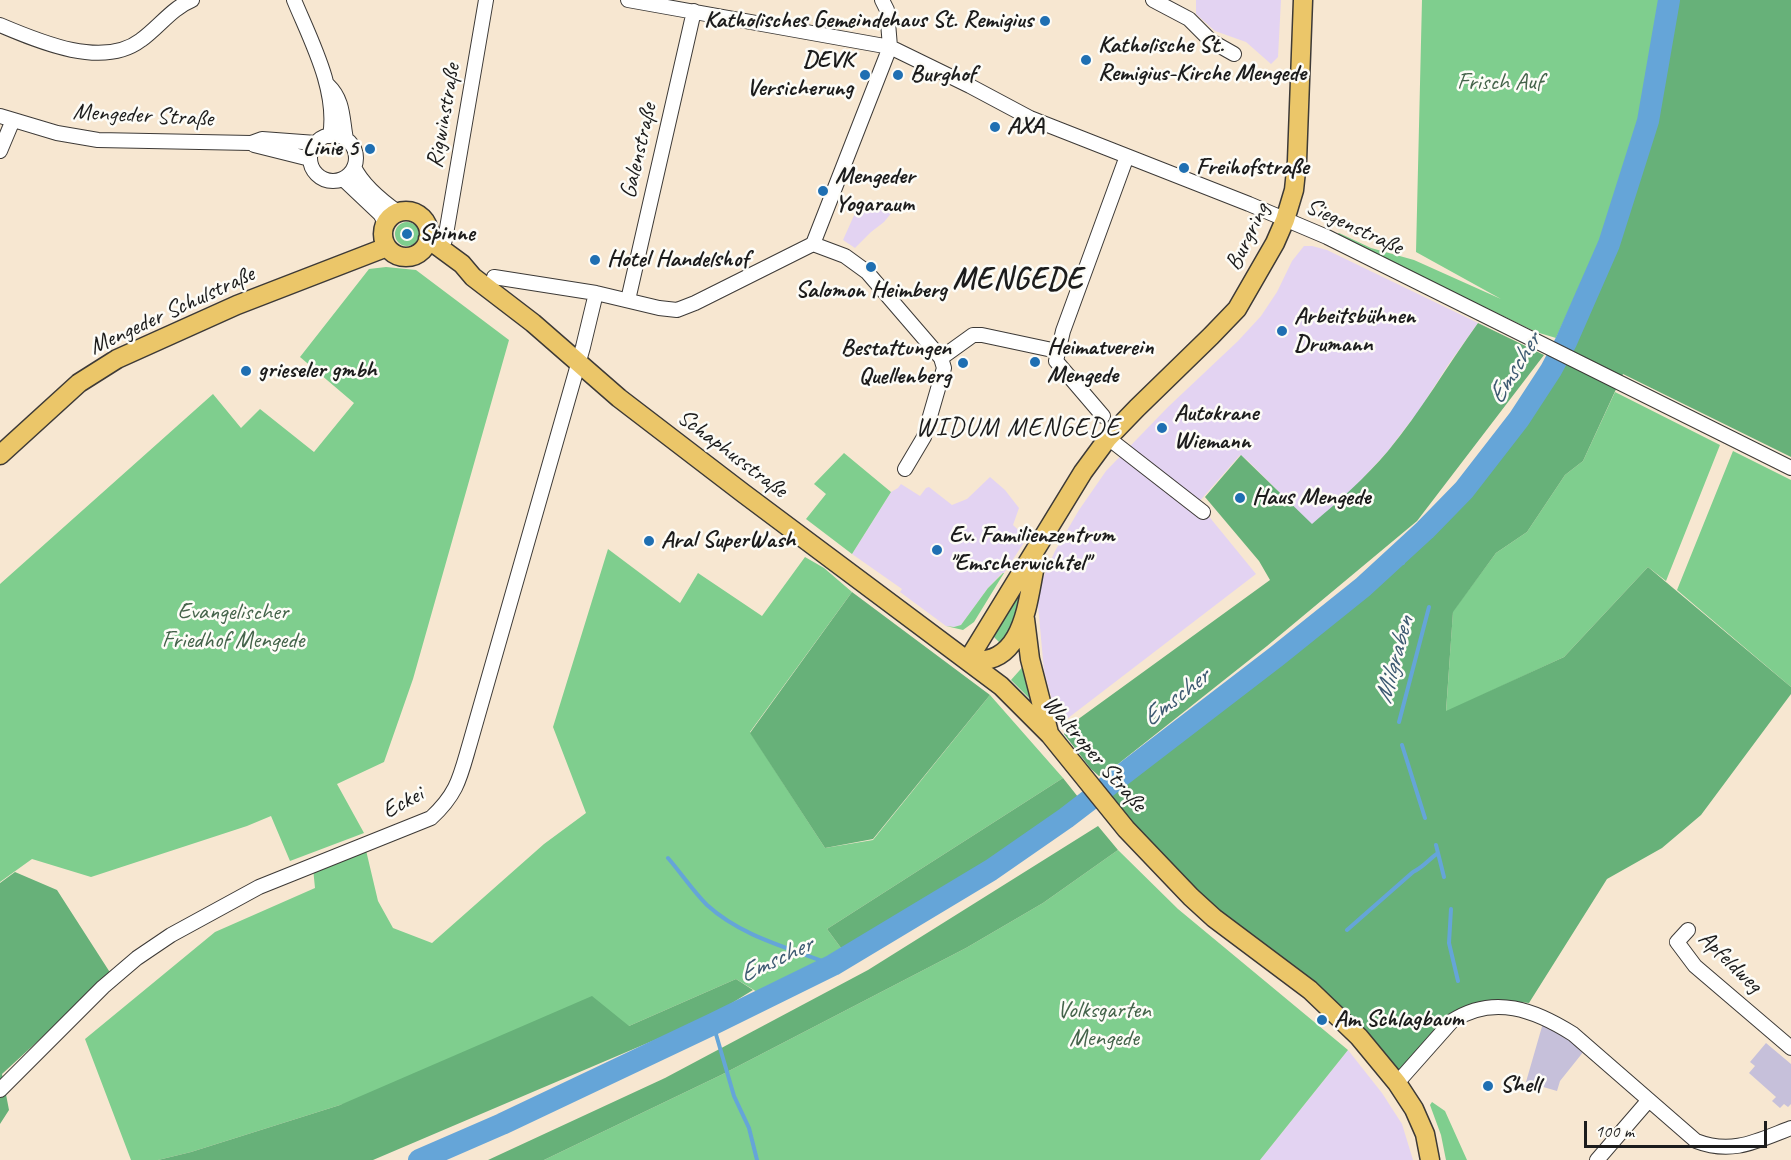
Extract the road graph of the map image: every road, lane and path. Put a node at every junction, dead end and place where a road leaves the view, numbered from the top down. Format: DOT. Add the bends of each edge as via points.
graph roads {
  1 [pos="192,0"];
  2 [pos="294,0"];
  3 [pos="486,0"];
  4 [pos="628,0"];
  5 [pos="882,0"];
  6 [pos="1153,0"];
  7 [pos="1303,0"];
  8 [pos="694,11"];
  9 [pos="0,25"];
  10 [pos="890,47"];
  11 [pos="1233,54"];
  12 [pos="328,85"];
  13 [pos="6,118"];
  14 [pos="330,136"];
  15 [pos="346,139"];
  16 [pos="251,143"];
  17 [pos="316,143"];
  18 [pos="0,150"];
  19 [pos="1127,156"];
  20 [pos="310,159"];
  21 [pos="354,167"];
  22 [pos="343,179"];
  23 [pos="392,218"];
  24 [pos="1285,220"];
  25 [pos="432,243"];
  26 [pos="813,244"];
  27 [pos="387,247"];
  28 [pos="494,277"];
  29 [pos="596,293"];
  30 [pos="628,300"];
  31 [pos="1057,356"];
  32 [pos="941,358"];
  33 [pos="579,363"];
  34 [pos="1103,416"];
  35 [pos="1108,438"];
  36 [pos="0,455"];
  37 [pos="1791,468"];
  38 [pos="905,470"];
  39 [pos="1203,512"];
  40 [pos="1040,545"];
  41 [pos="1024,615"];
  42 [pos="968,660"];
  43 [pos="1050,735"];
  44 [pos="1688,930"];
  45 [pos="1791,1048"];
  46 [pos="1397,1083"];
  47 [pos="0,1090"];
  48 [pos="1648,1101"];
  49 [pos="1791,1128"];
  50 [pos="1430,1160"];
  51 [pos="1597,1160"];
  1 -- 9 [label="street" via="182,4 142,40 114,53 63,47"];
  2 -- 12 [label="street"];
  3 -- 25 [label="street, Rigwinstraße"];
  4 -- 8 [label="street, Siegenstraße"];
  5 -- 10 [label="street" via="887,10"];
  6 -- 11 [label="street" via="1189,19 1211,41"];
  7 -- 24 [label="main road, Burgring" via="1297,161"];
  8 -- 10 [label="street, Siegenstraße"];
  8 -- 30 [label="street, Galenstraße"];
  10 -- 19 [label="street, Siegenstraße" via="1012,110"];
  10 -- 26 [label="street"];
  12 -- 14 [label="street"];
  12 -- 15 [label="street" via="340,102"];
  13 -- 16 [label="street, Mengeder Straße" via="98,140"];
  13 -- 18 [label="street"];
  14 -- 15 [label="street"];
  14 -- 17 [label="street"];
  15 -- 21 [label="street" via="356,154"];
  16 -- 17 [label="street, Mengeder Straße"];
  16 -- 20 [label="street, Mengeder Straße"];
  17 -- 20 [label="street"];
  19 -- 24 [label="street, Siegenstraße"];
  19 -- 31 [label="street"];
  20 -- 22 [label="street" via="314,171 324,179"];
  21 -- 22 [label="street"];
  21 -- 23 [label="street" via="389,206"];
  22 -- 23 [label="street" via="380,214"];
  23 -- 25 [label="main road" via="408,212 420,216 428,226"];
  23 -- 27 [label="main road" via="383,235"];
  24 -- 35 [label="main road, Burgring" via="1237,309"];
  24 -- 37 [label="street, Siegenstraße" via="1327,237"];
  25 -- 27 [label="main road" via="416,255 403,257"];
  25 -- 33 [label="main road, Schaphusstraße"];
  26 -- 30 [label="street" via="686,308 659,308"];
  26 -- 32 [label="street" via="845,256 867,272"];
  27 -- 36 [label="main road, Mengeder Schulstraße" via="237,305 117,359 79,383"];
  28 -- 29 [label="street"];
  29 -- 30 [label="street"];
  29 -- 33 [label="street"];
  31 -- 32 [label="street" via="982,334 974,335"];
  31 -- 34 [label="street"];
  32 -- 38 [label="street" via="944,368 924,437"];
  33 -- 42 [label="main road, Schaphusstraße" via="743,493"];
  33 -- 47 [label="street, Eckei" via="458,786 450,798 430,818 259,887 171,935 103,987"];
  35 -- 39 [label="street"];
  35 -- 40 [label="main road" via="1077,481"];
  40 -- 41 [label="main road"];
  40 -- 42 [label="main road"];
  41 -- 42 [label="main road" via="1016,638 1004,652 987,660"];
  41 -- 43 [label="main road" via="1030,659"];
  42 -- 43 [label="main road, Waltroper Straße" via="1001,686"];
  43 -- 46 [label="main road, Waltroper Straße" via="1119,821 1191,897 1310,990 1345,1022"];
  44 -- 45 [label="street, Apfeldweg" via="1677,942 1695,966"];
  46 -- 48 [label="street" via="1461,1015 1513,1007 1530,1011 1573,1034"];
  46 -- 50 [label="main road, Waltroper Straße" via="1420,1121"];
  48 -- 49 [label="street" via="1696,1142 1713,1148 1752,1143"];
  48 -- 51 [label="street"];
}
